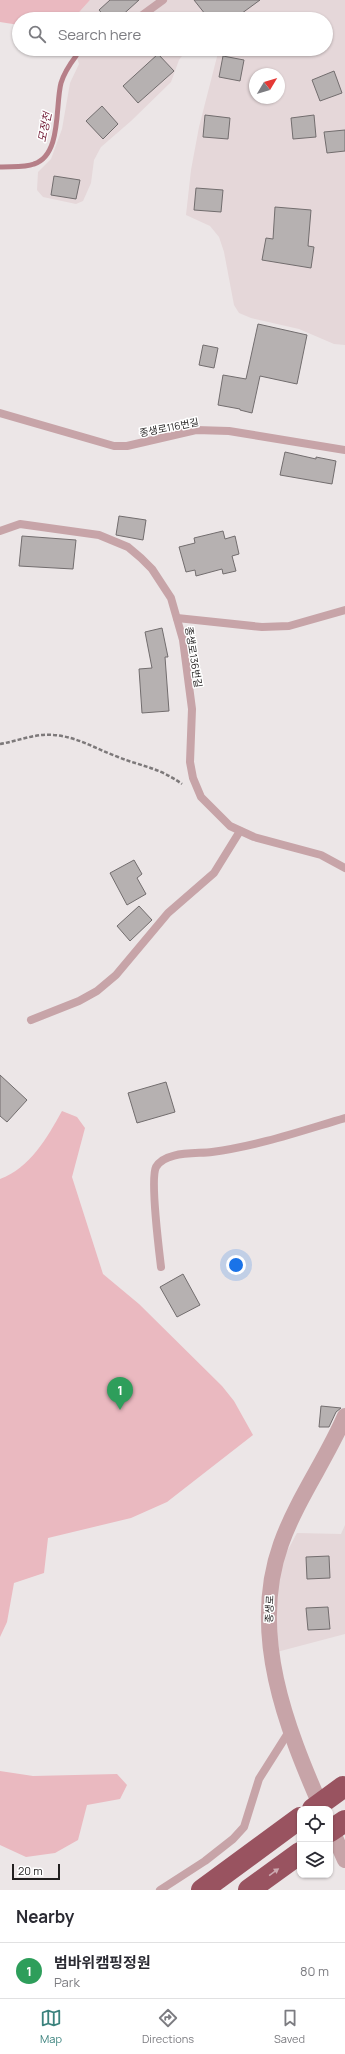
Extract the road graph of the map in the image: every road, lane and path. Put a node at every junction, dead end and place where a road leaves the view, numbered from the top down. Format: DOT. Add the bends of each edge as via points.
graph roads {
  1 [pos="163,0"];
  2 [pos="146,12"];
  3 [pos="0,413"];
  4 [pos="345,450"];
  5 [pos="0,531"];
  6 [pos="345,610"];
  7 [pos="177,618"];
  8 [pos="0,744"];
  9 [pos="201,797"];
  10 [pos="240,831"];
  11 [pos="345,868"];
  12 [pos="31,1020"];
  13 [pos="345,1118"];
  14 [pos="161,1267"];
  15 [pos="345,1416"];
  16 [pos="290,1729"];
  17 [pos="344,1786"];
  18 [pos="317,1806"];
  19 [pos="321,1806"];
  20 [pos="345,1821"];
  21 [pos="293,1823"];
  22 [pos="333,1829"];
  23 [pos="333,1833"];
  24 [pos="297,1855"];
  25 [pos="345,1860"];
  26 [pos="160,1890"];
  27 [pos="202,1890"];
  28 [pos="249,1890"];
  1 -- 2 [label="lane"];
  3 -- 4 [label="lane, 종생로116번길" via="114,446 127,446 196,430 229,431"];
  5 -- 7 [label="lane, 종생로136번길" via="20,524 99,535 128,547 156,575 171,598"];
  6 -- 7 [label="lane" via="289,626 262,627"];
  7 -- 9 [label="lane, 종생로136번길" via="183,640 192,709 190,762"];
  8 -- 9 [label="path" via="53,734 71,737 170,775"];
  9 -- 10 [label="lane, 종생로136번길" via="230,826"];
  10 -- 11 [label="lane, 종생로136번길" via="321,855"];
  10 -- 12 [label="lane" via="214,873 168,913 116,975 97,991 79,1001"];
  13 -- 14 [label="lane" via="262,1143 170,1156 161,1160 155,1169 154,1194"];
  15 -- 16 [label="street, 종생로" via="281,1544 268,1601 268,1625 275,1676"];
  16 -- 19 [label="street, 종생로"];
  16 -- 26 [label="lane" via="259,1779 244,1827 211,1856"];
  17 -- 18 [label="highway, bridge"];
  20 -- 22 [label="highway, bridge"];
  21 -- 27 [label="highway"];
  23 -- 25 [label="street"];
  28 -- 24 [label="highway, one-way"];
}
